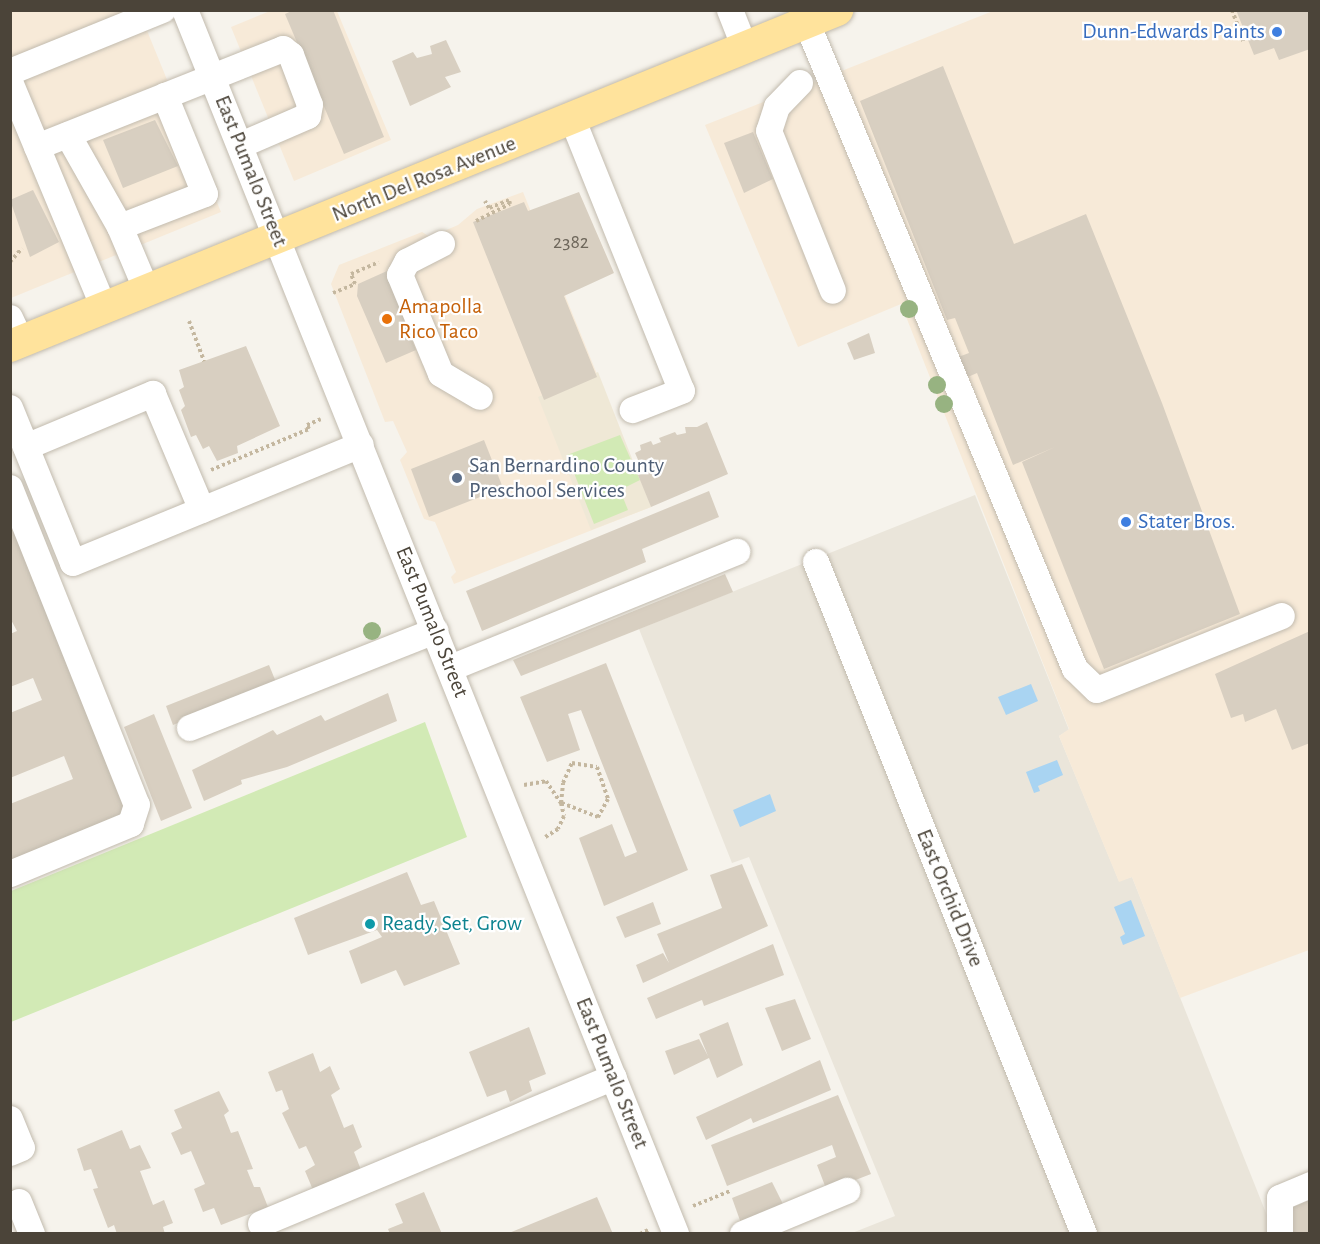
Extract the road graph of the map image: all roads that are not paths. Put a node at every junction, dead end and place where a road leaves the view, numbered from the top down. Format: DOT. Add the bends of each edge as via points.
graph roads {
  1 [pos="163,10"];
  2 [pos="185,10"];
  3 [pos="730,10"];
  4 [pos="837,10"];
  5 [pos="807,22"];
  6 [pos="745,48"];
  7 [pos="10,72"];
  8 [pos="213,77"];
  9 [pos="10,82"];
  10 [pos="800,83"];
  11 [pos="165,96"];
  12 [pos="572,118"];
  13 [pos="68,135"];
  14 [pos="241,146"];
  15 [pos="37,147"];
  16 [pos="120,227"];
  17 [pos="278,238"];
  18 [pos="442,244"];
  19 [pos="147,291"];
  20 [pos="833,291"];
  21 [pos="104,309"];
  22 [pos="14,335"];
  23 [pos="480,397"];
  24 [pos="10,408"];
  25 [pos="633,410"];
  26 [pos="361,445"];
  27 [pos="26,447"];
  28 [pos="10,488"];
  29 [pos="202,510"];
  30 [pos="737,552"];
  31 [pos="816,562"];
  32 [pos="1282,616"];
  33 [pos="435,631"];
  34 [pos="451,668"];
  35 [pos="190,728"];
  36 [pos="10,874"];
  37 [pos="614,1077"];
  38 [pos="10,1119"];
  39 [pos="10,1153"];
  40 [pos="1310,1185"];
  41 [pos="847,1191"];
  42 [pos="19,1202"];
  43 [pos="261,1224"];
  44 [pos="32,1233"];
  45 [pos="676,1233"];
  46 [pos="743,1233"];
  47 [pos="1084,1233"];
  48 [pos="1280,1233"];
  1 -- 7 [label="street"];
  2 -- 8 [label="street, East Pumalo Street"];
  3 -- 6 [label="street"];
  4 -- 5 [label="main road, North Del Rosa Avenue"];
  5 -- 6 [label="main road, North Del Rosa Avenue"];
  5 -- 32 [label="street" via="1075,669 1097,690"];
  6 -- 12 [label="main road, North Del Rosa Avenue"];
  8 -- 11 [label="street"];
  8 -- 14 [label="street, East Pumalo Street"];
  8 -- 14 [label="street" via="283,49 291,55 310,105 308,116"];
  9 -- 15 [label="street"];
  10 -- 20 [label="street" via="777,107 769,131"];
  11 -- 13 [label="street"];
  11 -- 16 [label="street" via="205,194"];
  12 -- 17 [label="main road, North Del Rosa Avenue"];
  12 -- 25 [label="street" via="682,391"];
  13 -- 15 [label="street"];
  13 -- 16 [label="street"];
  14 -- 17 [label="street, East Pumalo Street"];
  15 -- 21 [label="street"];
  16 -- 19 [label="street"];
  17 -- 19 [label="main road, North Del Rosa Avenue"];
  17 -- 26 [label="street, East Pumalo Street"];
  18 -- 23 [label="street" via="406,262 400,275 441,374"];
  19 -- 21 [label="main road, North Del Rosa Avenue"];
  21 -- 22 [label="main road, North Del Rosa Avenue"];
  24 -- 27 [label="street"];
  26 -- 29 [label="street"];
  26 -- 33 [label="street, East Pumalo Street"];
  27 -- 29 [label="street" via="153,394"];
  27 -- 29 [label="street" via="73,563"];
  28 -- 36 [label="street" via="137,805 131,824"];
  30 -- 34 [label="street"];
  31 -- 47 [label="street, East Orchid Drive"];
  33 -- 34 [label="street, East Pumalo Street"];
  33 -- 35 [label="street"];
  34 -- 37 [label="street, East Pumalo Street"];
  37 -- 43 [label="street"];
  37 -- 45 [label="street, East Pumalo Street"];
  38 -- 39 [label="street" via="22,1148"];
  40 -- 48 [label="street" via="1280,1198"];
  41 -- 46 [label="street"];
  42 -- 44 [label="street"];
}
